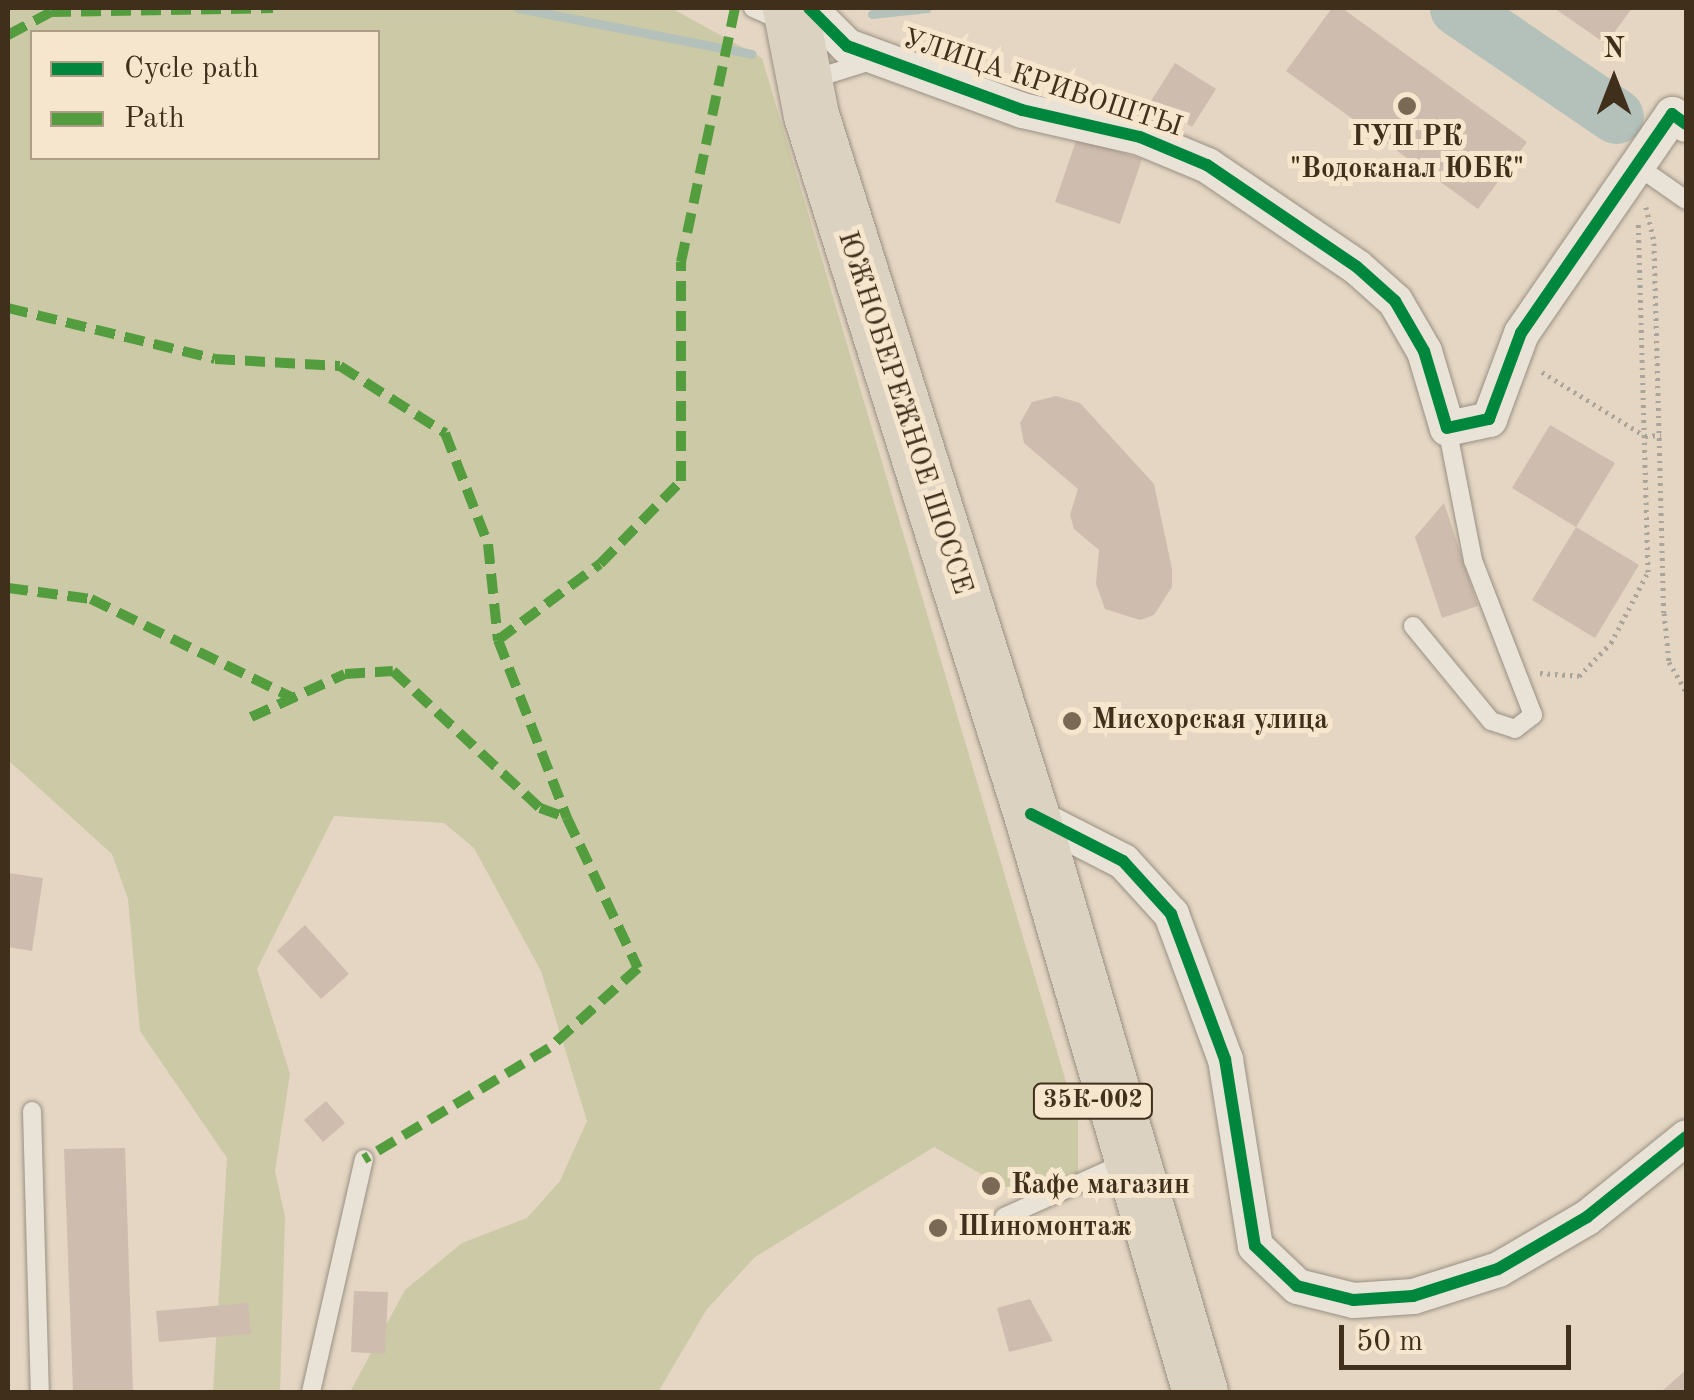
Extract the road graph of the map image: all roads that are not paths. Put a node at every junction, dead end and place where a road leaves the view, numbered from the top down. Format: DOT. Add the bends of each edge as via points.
graph roads {
  1 [pos="778,9"];
  2 [pos="916,70"];
  3 [pos="811,115"];
  4 [pos="1686,124"];
  5 [pos="1630,174"];
  6 [pos="1686,200"];
  7 [pos="1447,428"];
  8 [pos="1413,626"];
  9 [pos="1015,818"];
  10 [pos="32,1111"];
  11 [pos="1686,1137"];
  12 [pos="364,1159"];
  13 [pos="1113,1168"];
  14 [pos="1004,1217"];
  15 [pos="40,1392"];
  16 [pos="311,1392"];
  17 [pos="1170,1392"];
  18 [pos="1200,1392"];
  1 -- 2 [label="street, УЛИЦА КРИВОШТЫ" via="847,46"];
  1 -- 3 [label="highway, ЮЖНОБЕРЕЖНОЕ ШОССЕ"];
  1 -- 9 [label="highway, ЮЖНОБЕРЕЖНОЕ ШОССЕ" via="809,176"];
  2 -- 3 [label="lane" via="857,60 823,76"];
  2 -- 7 [label="street, УЛИЦА КРИВОШТЫ" via="1022,110 1140,137 1208,165 1358,267 1396,302 1424,351"];
  3 -- 9 [label="highway, ЮЖНОБЕРЕЖНОЕ ШОССЕ"];
  4 -- 5 [label="street" via="1672,114"];
  5 -- 6 [label="lane"];
  5 -- 7 [label="street" via="1512,352 1489,419"];
  7 -- 8 [label="lane" via="1473,560 1533,715 1515,728 1491,721"];
  9 -- 11 [label="street" via="1123,862 1171,914 1226,1059 1254,1246 1297,1286 1354,1300 1413,1296 1498,1269 1587,1217"];
  9 -- 13 [label="highway, ЮЖНОБЕРЕЖНОЕ ШОССЕ / 35К-002"];
  9 -- 18 [label="highway, ЮЖНОБЕРЕЖНОЕ ШОССЕ / 35К-002"];
  10 -- 15 [label="lane"];
  12 -- 16 [label="lane"];
  13 -- 14 [label="lane"];
  13 -- 17 [label="highway, ЮЖНОБЕРЕЖНОЕ ШОССЕ / 35К-002"];
}
